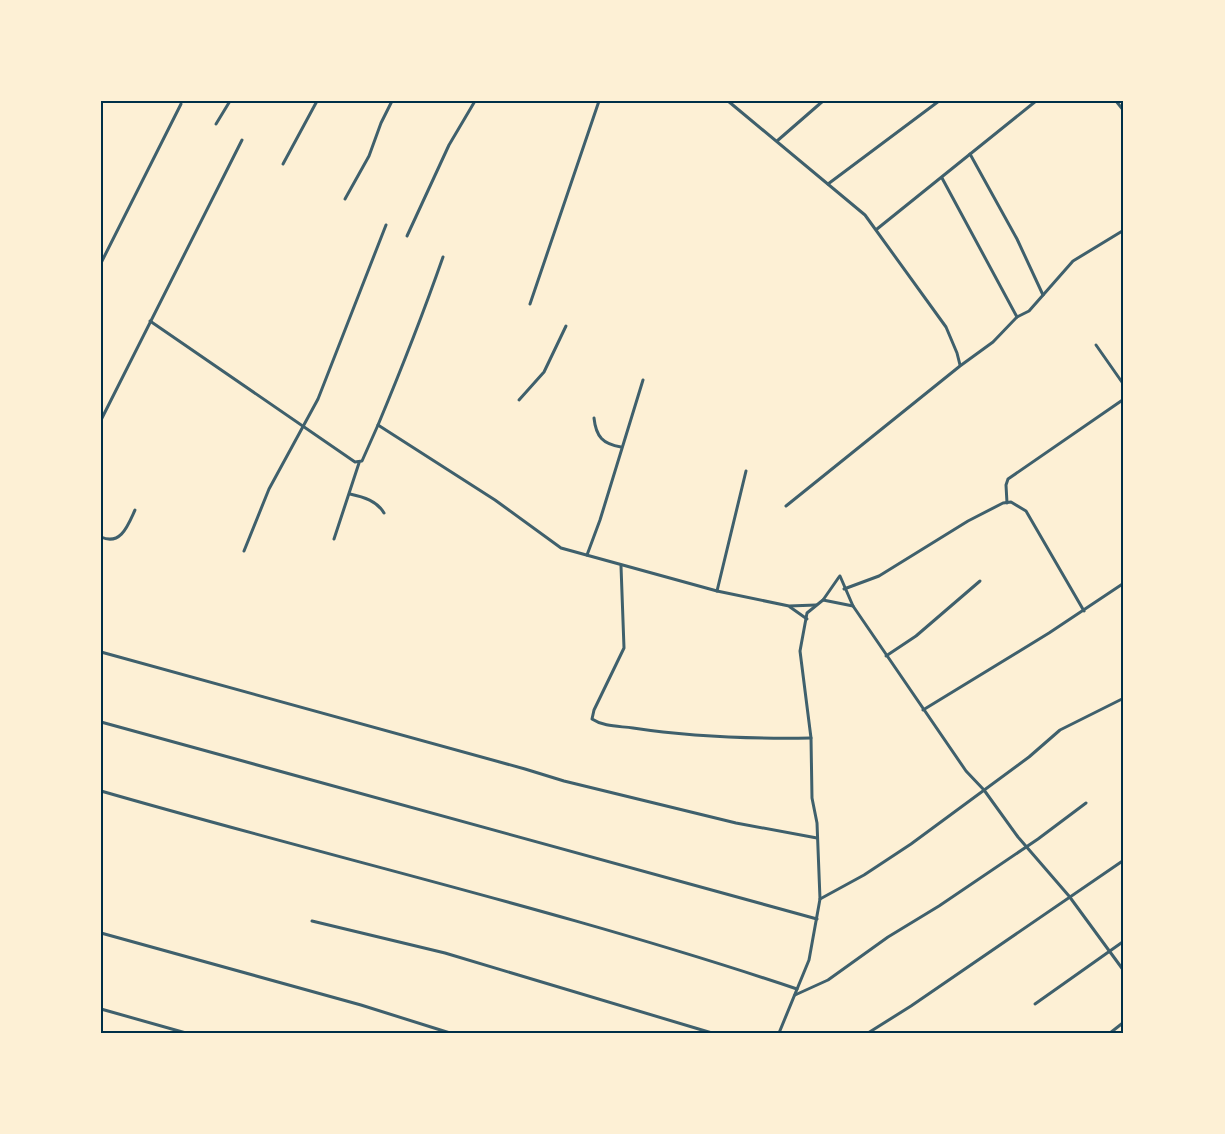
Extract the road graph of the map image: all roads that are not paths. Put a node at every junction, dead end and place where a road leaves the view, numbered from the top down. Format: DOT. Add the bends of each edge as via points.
graph roads {
  1 [pos="230,101"];
  2 [pos="317,101"];
  3 [pos="392,101"];
  4 [pos="476,101"];
  5 [pos="599,101"];
  6 [pos="728,101"];
  7 [pos="824,101"];
  8 [pos="939,101"];
  9 [pos="1036,101"];
  10 [pos="1116,101"];
  11 [pos="181,104"];
  12 [pos="1124,111"];
  13 [pos="216,124"];
  14 [pos="242,140"];
  15 [pos="777,141"];
  16 [pos="970,154"];
  17 [pos="283,164"];
  18 [pos="942,178"];
  19 [pos="828,184"];
  20 [pos="345,199"];
  21 [pos="386,225"];
  22 [pos="877,229"];
  23 [pos="1124,230"];
  24 [pos="407,236"];
  25 [pos="443,257"];
  26 [pos="101,263"];
  27 [pos="1043,295"];
  28 [pos="530,304"];
  29 [pos="1017,317"];
  30 [pos="150,322"];
  31 [pos="566,326"];
  32 [pos="1096,344"];
  33 [pos="960,366"];
  34 [pos="643,380"];
  35 [pos="1124,384"];
  36 [pos="1124,399"];
  37 [pos="519,400"];
  38 [pos="594,418"];
  39 [pos="101,420"];
  40 [pos="378,425"];
  41 [pos="303,428"];
  42 [pos="621,447"];
  43 [pos="359,463"];
  44 [pos="746,471"];
  45 [pos="350,494"];
  46 [pos="1007,503"];
  47 [pos="786,506"];
  48 [pos="135,510"];
  49 [pos="384,514"];
  50 [pos="101,537"];
  51 [pos="334,539"];
  52 [pos="244,551"];
  53 [pos="587,555"];
  54 [pos="621,566"];
  55 [pos="980,580"];
  56 [pos="1124,583"];
  57 [pos="844,589"];
  58 [pos="717,591"];
  59 [pos="823,600"];
  60 [pos="816,605"];
  61 [pos="789,606"];
  62 [pos="853,606"];
  63 [pos="1084,611"];
  64 [pos="808,619"];
  65 [pos="101,652"];
  66 [pos="886,656"];
  67 [pos="1124,698"];
  68 [pos="923,710"];
  69 [pos="101,722"];
  70 [pos="811,738"];
  71 [pos="984,790"];
  72 [pos="101,791"];
  73 [pos="1086,803"];
  74 [pos="817,838"];
  75 [pos="1028,845"];
  76 [pos="1124,860"];
  77 [pos="1069,896"];
  78 [pos="820,899"];
  79 [pos="817,919"];
  80 [pos="312,921"];
  81 [pos="101,933"];
  82 [pos="1124,941"];
  83 [pos="1108,952"];
  84 [pos="1124,971"];
  85 [pos="797,989"];
  86 [pos="794,996"];
  87 [pos="1035,1004"];
  88 [pos="101,1009"];
  89 [pos="1124,1022"];
  90 [pos="186,1033"];
  91 [pos="450,1033"];
  92 [pos="712,1033"];
  93 [pos="779,1033"];
  94 [pos="868,1033"];
  95 [pos="1110,1033"];
  1 -- 13 [label="street"];
  2 -- 17 [label="street"];
  3 -- 20 [label="street" via="369,156"];
  4 -- 24 [label="street" via="449,145"];
  5 -- 28 [label="street"];
  6 -- 15 [label="street"];
  7 -- 15 [label="street"];
  8 -- 19 [label="street"];
  9 -- 16 [label="street"];
  10 -- 12 [label="street"];
  11 -- 26 [label="street"];
  14 -- 30 [label="street"];
  15 -- 19 [label="street"];
  16 -- 18 [label="street"];
  16 -- 27 [label="street" via="1018,239"];
  18 -- 22 [label="street"];
  18 -- 29 [label="street"];
  19 -- 22 [label="street"];
  21 -- 41 [label="street" via="318,399"];
  22 -- 33 [label="street" via="946,327"];
  23 -- 27 [label="street" via="1073,261"];
  25 -- 40 [label="street"];
  27 -- 29 [label="street" via="1029,311"];
  29 -- 33 [label="street" via="1007,331"];
  30 -- 39 [label="street"];
  30 -- 41 [label="street"];
  31 -- 37 [label="street" via="544,372"];
  32 -- 35 [label="street"];
  33 -- 47 [label="street"];
  34 -- 42 [label="street"];
  36 -- 46 [label="street" via="1008,479"];
  38 -- 42 [label="street" via="602,440 608,445"];
  40 -- 43 [label="street"];
  40 -- 53 [label="street" via="495,500 561,548"];
  41 -- 43 [label="street"];
  41 -- 52 [label="street" via="269,489"];
  42 -- 53 [label="street"];
  43 -- 45 [label="street"];
  44 -- 58 [label="street"];
  45 -- 49 [label="street" via="380,506"];
  45 -- 51 [label="street"];
  46 -- 57 [label="street" via="968,521 879,576"];
  46 -- 63 [label="street" via="1020,506 1026,512"];
  48 -- 50 [label="street" via="123,534 116,539"];
  53 -- 54 [label="street"];
  54 -- 58 [label="street"];
  54 -- 70 [label="street" via="624,648 592,719 607,725 669,734 753,739"];
  55 -- 66 [label="street" via="916,636"];
  56 -- 63 [label="street"];
  57 -- 59 [label="street" via="840,576"];
  57 -- 62 [label="street"];
  58 -- 61 [label="street"];
  59 -- 60 [label="street"];
  59 -- 62 [label="street"];
  60 -- 61 [label="street"];
  60 -- 64 [label="street" via="807,613"];
  61 -- 64 [label="street"];
  62 -- 66 [label="street"];
  63 -- 68 [label="street"];
  64 -- 70 [label="street" via="800,651"];
  65 -- 74 [label="street" via="564,781 736,823"];
  66 -- 68 [label="street"];
  67 -- 71 [label="street" via="1060,730"];
  68 -- 71 [label="street" via="966,771"];
  69 -- 79 [label="street"];
  70 -- 74 [label="street" via="812,798"];
  71 -- 75 [label="street" via="1018,837"];
  71 -- 78 [label="street" via="864,875"];
  72 -- 85 [label="street" via="457,886"];
  73 -- 75 [label="street"];
  74 -- 78 [label="street"];
  75 -- 77 [label="street"];
  75 -- 86 [label="street" via="828,980"];
  76 -- 77 [label="street"];
  77 -- 83 [label="street"];
  77 -- 94 [label="street"];
  78 -- 79 [label="street"];
  79 -- 85 [label="street" via="812,948"];
  80 -- 92 [label="street" via="444,952"];
  81 -- 91 [label="street" via="351,1002"];
  82 -- 83 [label="street"];
  83 -- 84 [label="street"];
  83 -- 87 [label="street"];
  85 -- 86 [label="street"];
  86 -- 93 [label="street"];
  88 -- 90 [label="street"];
  89 -- 95 [label="street"];
}
